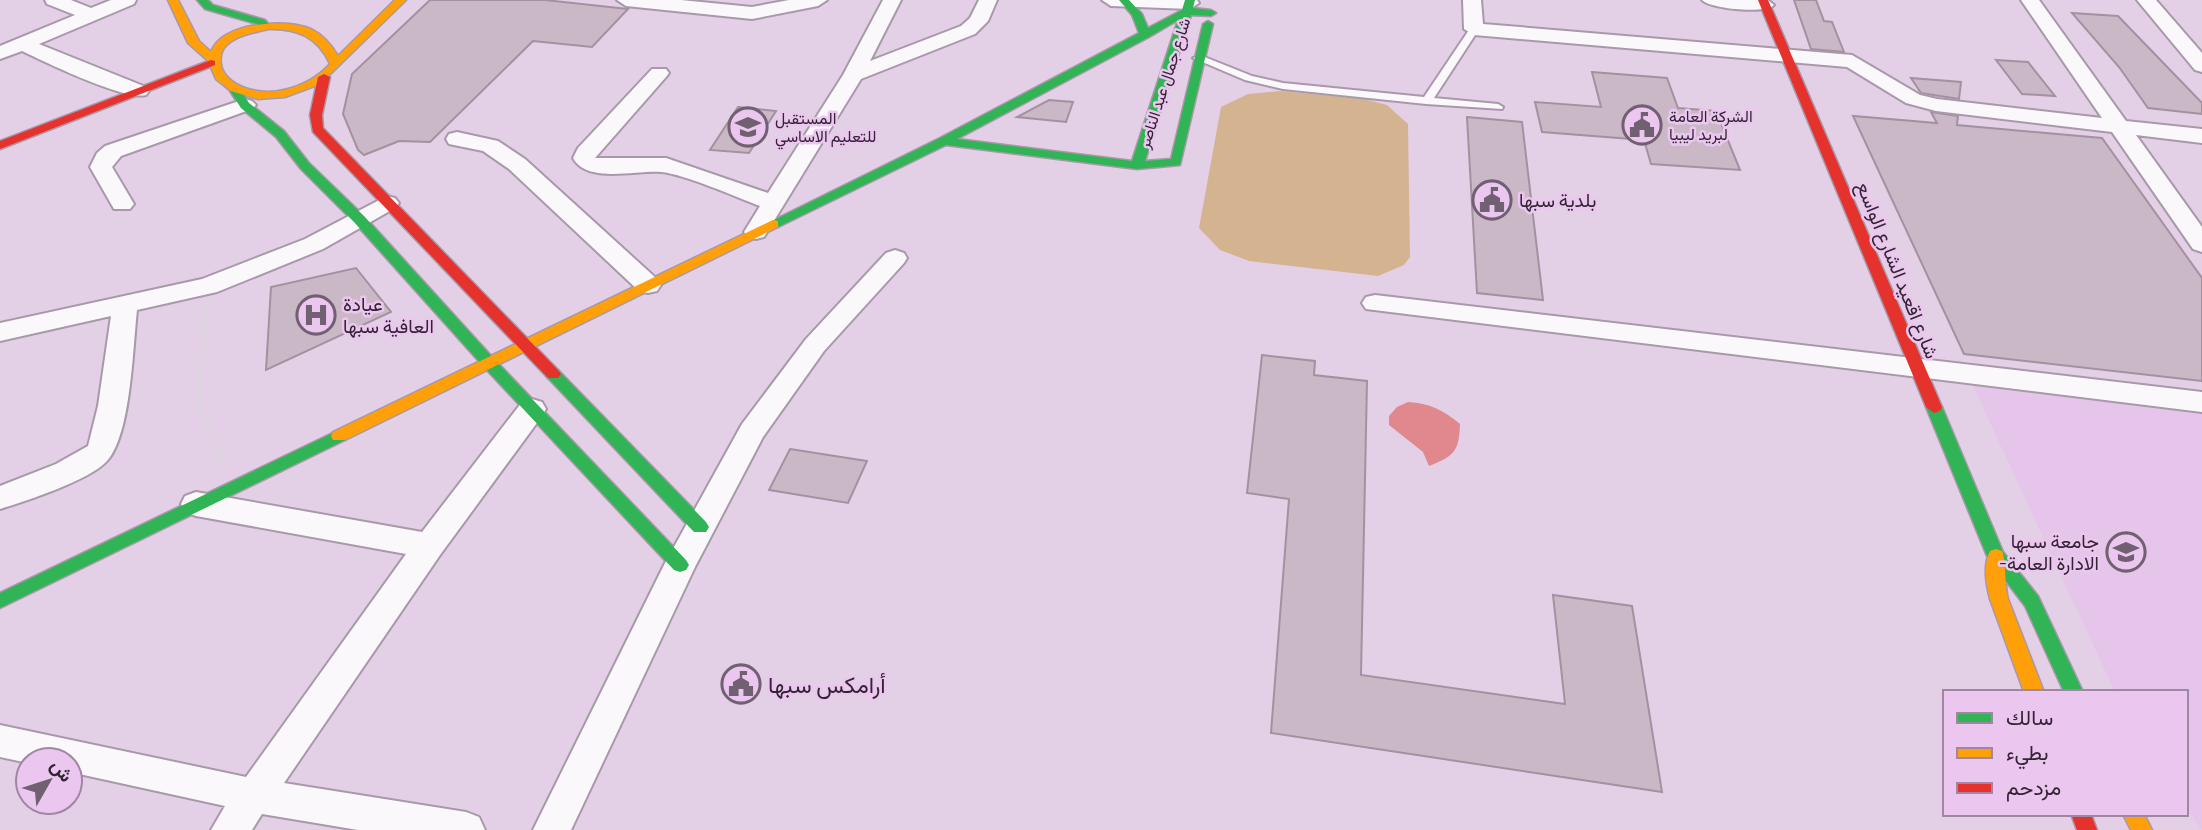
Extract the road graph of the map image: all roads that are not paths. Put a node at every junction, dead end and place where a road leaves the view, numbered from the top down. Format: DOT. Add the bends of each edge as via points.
graph roads {
  1 [pos="54,0"];
  2 [pos="127,0"];
  3 [pos="173,0"];
  4 [pos="202,0"];
  5 [pos="401,0"];
  6 [pos="626,0"];
  7 [pos="818,0"];
  8 [pos="892,0"];
  9 [pos="988,0"];
  10 [pos="1111,0"];
  11 [pos="1472,0"];
  12 [pos="1712,0"];
  13 [pos="2030,0"];
  14 [pos="2146,0"];
  15 [pos="1124,1"];
  16 [pos="1764,3"];
  17 [pos="1189,5"];
  18 [pos="1212,7"];
  19 [pos="287,12"];
  20 [pos="92,15"];
  21 [pos="267,26"];
  22 [pos="1474,29"];
  23 [pos="1145,35"];
  24 [pos="2177,36"];
  25 [pos="2202,38"];
  26 [pos="23,44"];
  27 [pos="0,53"];
  28 [pos="1787,55"];
  29 [pos="1198,58"];
  30 [pos="212,61"];
  31 [pos="336,64"];
  32 [pos="2202,66"];
  33 [pos="659,73"];
  34 [pos="853,75"];
  35 [pos="324,77"];
  36 [pos="139,91"];
  37 [pos="241,98"];
  38 [pos="1426,101"];
  39 [pos="1498,107"];
  40 [pos="2115,125"];
  41 [pos="2202,136"];
  42 [pos="457,139"];
  43 [pos="944,141"];
  44 [pos="0,145"];
  45 [pos="1137,165"];
  46 [pos="774,202"];
  47 [pos="387,203"];
  48 [pos="122,204"];
  49 [pos="359,219"];
  50 [pos="757,232"];
  51 [pos="2201,242"];
  52 [pos="895,258"];
  53 [pos="649,285"];
  54 [pos="1375,303"];
  55 [pos="125,305"];
  56 [pos="1,334"];
  57 [pos="524,346"];
  58 [pos="489,363"];
  59 [pos="1915,368"];
  60 [pos="2202,402"];
  61 [pos="532,409"];
  62 [pos="0,498"];
  63 [pos="197,504"];
  64 [pos="700,527"];
  65 [pos="429,545"];
  66 [pos="1996,556"];
  67 [pos="680,565"];
  68 [pos="0,601"];
  69 [pos="2033,690"];
  70 [pos="2073,690"];
  71 [pos="0,741"];
  72 [pos="255,796"];
  73 [pos="230,830"];
  74 [pos="466,830"];
  75 [pos="552,830"];
  1 -- 20 [label="street"];
  2 -- 20 [label="street"];
  3 -- 30 [label="main road" via="194,44"];
  4 -- 21 [label="main road" via="209,7"];
  5 -- 31 [label="main road"];
  6 -- 7 [label="street" via="752,13"];
  8 -- 34 [label="street"];
  9 -- 34 [label="street" via="968,30"];
  10 -- 15 [label="street"];
  11 -- 22 [label="street"];
  12 -- 16 [label="street"];
  13 -- 40 [label="street"];
  14 -- 24 [label="street"];
  15 -- 17 [label="street"];
  15 -- 23 [label="main road" via="1136,13"];
  16 -- 28 [label="main road, شارع اقعيد الشارع الواسع"];
  17 -- 18 [label="main road"];
  17 -- 23 [label="main road"];
  17 -- 45 [label="main road, شارع جمال عبد الناصر"];
  18 -- 29 [label="main road, شارع جمال عبد الناصر"];
  19 -- 21 [label="main road"];
  20 -- 26 [label="street"];
  21 -- 30 [label="main road" via="227,40 215,50"];
  21 -- 31 [label="main road" via="314,33 325,42"];
  22 -- 28 [label="street"];
  22 -- 38 [label="lane"];
  23 -- 43 [label="main road"];
  24 -- 25 [label="street"];
  24 -- 32 [label="street"];
  26 -- 27 [label="street"];
  26 -- 36 [label="street"];
  28 -- 40 [label="street" via="1852,61 1913,99 1936,105"];
  28 -- 59 [label="main road, شارع اقعيد الشارع الواسع"];
  29 -- 38 [label="lane" via="1283,86"];
  29 -- 45 [label="main road, شارع جمال عبد الناصر" via="1176,162"];
  30 -- 36 [label="main road"];
  30 -- 37 [label="main road" via="214,74"];
  31 -- 35 [label="main road"];
  33 -- 46 [label="street" via="586,153 586,162 599,166 666,165"];
  34 -- 46 [label="street"];
  35 -- 37 [label="main road" via="303,88"];
  35 -- 47 [label="main road" via="317,129"];
  36 -- 44 [label="main road"];
  37 -- 48 [label="street" via="113,150 104,158 101,167"];
  37 -- 49 [label="main road"];
  38 -- 39 [label="lane"];
  40 -- 41 [label="street"];
  40 -- 51 [label="street"];
  42 -- 53 [label="street" via="490,146 517,164"];
  43 -- 45 [label="main road"];
  43 -- 50 [label="main road"];
  46 -- 50 [label="street"];
  47 -- 49 [label="street"];
  47 -- 57 [label="main road"];
  49 -- 55 [label="street" via="276,261 208,286"];
  49 -- 58 [label="main road"];
  50 -- 53 [label="main road"];
  52 -- 64 [label="street" via="785,384 752,430"];
  53 -- 57 [label="main road"];
  54 -- 59 [label="street"];
  55 -- 56 [label="street"];
  55 -- 62 [label="street" via="102,448 86,462"];
  57 -- 58 [label="main road"];
  57 -- 64 [label="main road"];
  58 -- 61 [label="main road"];
  58 -- 63 [label="main road"];
  59 -- 60 [label="street"];
  59 -- 66 [label="main road, شارع اقعيد الشارع الواسع"];
  61 -- 65 [label="street"];
  61 -- 67 [label="main road"];
  63 -- 65 [label="street"];
  63 -- 68 [label="main road"];
  64 -- 67 [label="street"];
  65 -- 72 [label="street"];
  66 -- 69 [label="main road, شارع اقعيد الشارع الواسع" via="1999,599"];
  66 -- 70 [label="main road, شارع اقعيد الشارع الواسع" via="2032,601"];
  67 -- 75 [label="street"];
  71 -- 72 [label="street"];
  72 -- 73 [label="street"];
  72 -- 74 [label="street"];
}
